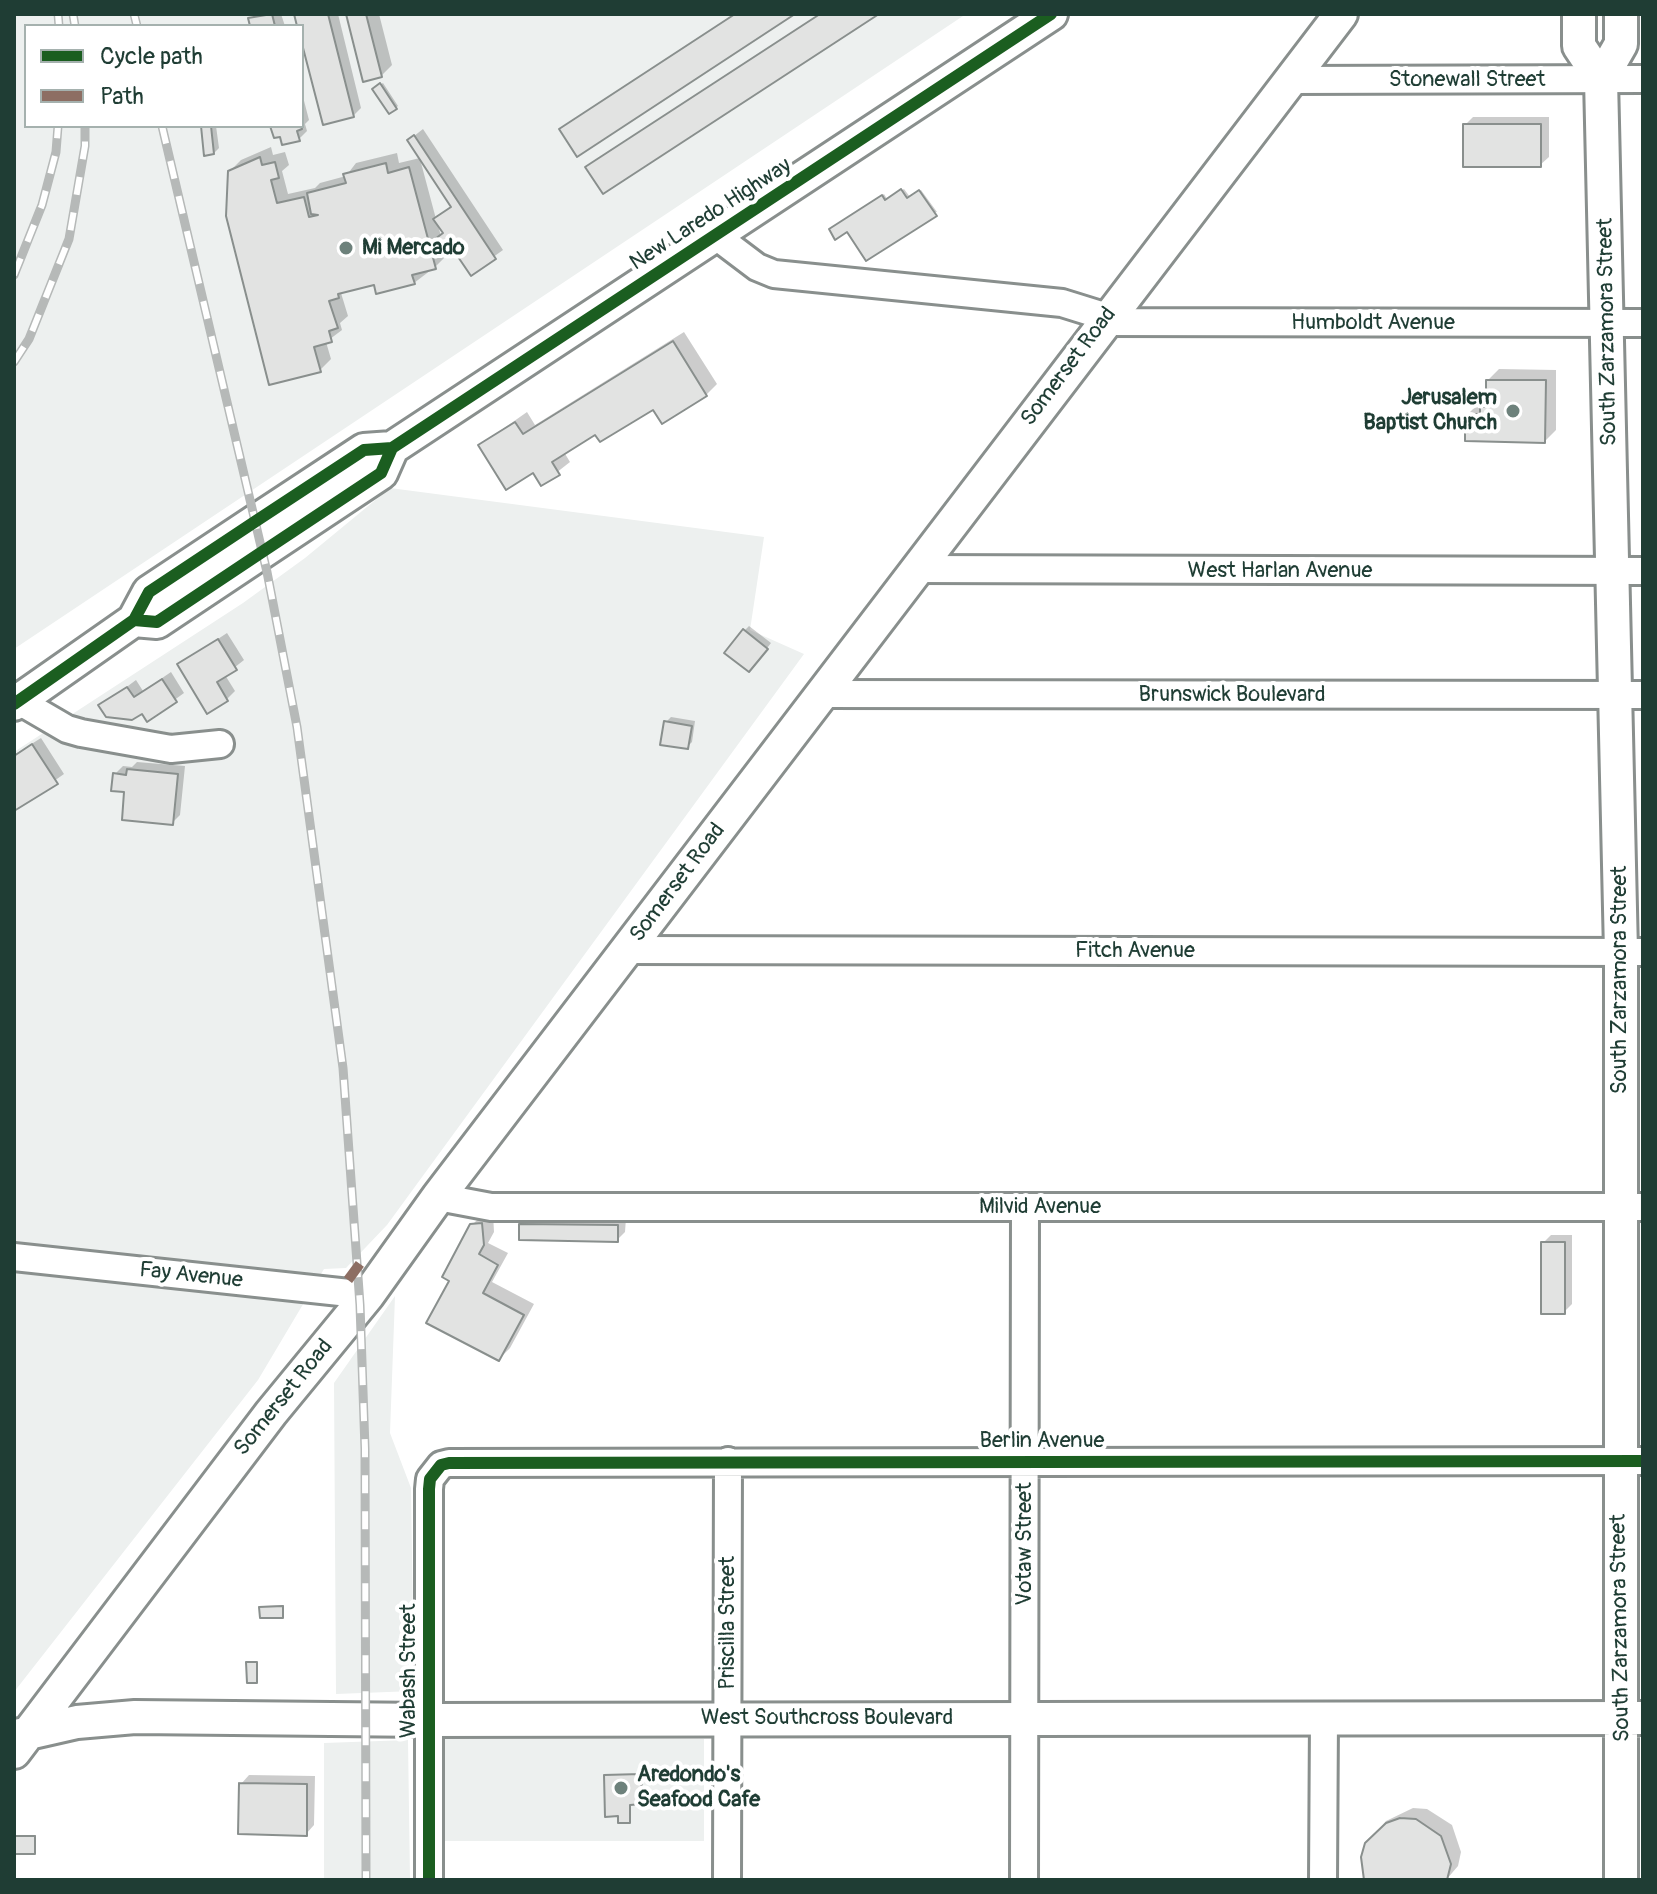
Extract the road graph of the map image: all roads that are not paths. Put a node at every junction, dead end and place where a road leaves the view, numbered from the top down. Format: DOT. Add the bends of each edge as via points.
graph roads {
  1 [pos="1051,14"];
  2 [pos="1341,14"];
  3 [pos="1579,14"];
  4 [pos="1621,14"];
  5 [pos="1601,79"];
  6 [pos="1643,79"];
  7 [pos="1291,80"];
  8 [pos="716,236"];
  9 [pos="1105,320"];
  10 [pos="1609,323"];
  11 [pos="1643,323"];
  12 [pos="917,569"];
  13 [pos="1629,571"];
  14 [pos="822,694"];
  15 [pos="1630,695"];
  16 [pos="16,703"];
  17 [pos="220,744"];
  18 [pos="627,950"];
  19 [pos="1632,952"];
  20 [pos="438,1197"];
  21 [pos="1025,1207"];
  22 [pos="1631,1207"];
  23 [pos="14,1257"];
  24 [pos="368,1295"];
  25 [pos="1025,1460"];
  26 [pos="728,1461"];
  27 [pos="1631,1461"];
  28 [pos="441,1465"];
  29 [pos="728,1718"];
  30 [pos="1024,1718"];
  31 [pos="1324,1718"];
  32 [pos="1633,1718"];
  33 [pos="429,1720"];
  34 [pos="19,1740"];
  35 [pos="429,1880"];
  36 [pos="727,1880"];
  37 [pos="1024,1880"];
  38 [pos="1323,1880"];
  39 [pos="1621,1880"];
  1 -- 8 [label="main road, New Laredo Highway"];
  2 -- 7 [label="main road, Somerset Road"];
  3 -- 5 [label="main road" via="1579,46"];
  4 -- 5 [label="main road" via="1621,44"];
  5 -- 6 [label="street, Stonewall Street"];
  5 -- 7 [label="street, Stonewall Street"];
  5 -- 10 [label="main road, South Zarzamora Street"];
  7 -- 9 [label="main road, Somerset Road"];
  8 -- 9 [label="street, Humboldt Avenue" via="774,274 1062,303"];
  8 -- 16 [label="main road, New Laredo Highway" via="392,448 364,450 149,592 134,620"];
  9 -- 10 [label="street, Humboldt Avenue"];
  9 -- 12 [label="main road, Somerset Road"];
  10 -- 11 [label="street, Humboldt Avenue"];
  10 -- 13 [label="main road, South Zarzamora Street"];
  12 -- 13 [label="street, West Harlan Avenue"];
  12 -- 14 [label="main road, Somerset Road"];
  13 -- 15 [label="main road, South Zarzamora Street"];
  14 -- 15 [label="street, Brunswick Boulevard"];
  14 -- 18 [label="main road, Somerset Road"];
  15 -- 19 [label="main road, South Zarzamora Street"];
  16 -- 17 [label="street" via="67,729 115,739 171,749"];
  18 -- 19 [label="street, Fitch Avenue"];
  18 -- 20 [label="main road, Somerset Road"];
  19 -- 22 [label="main road, South Zarzamora Street"];
  20 -- 21 [label="street, Milvid Avenue" via="491,1207"];
  20 -- 24 [label="main road, Somerset Road"];
  21 -- 22 [label="street, Milvid Avenue"];
  21 -- 25 [label="street, Votaw Street"];
  22 -- 27 [label="main road, South Zarzamora Street"];
  23 -- 24 [label="street, Fay Avenue"];
  24 -- 34 [label="main road, Somerset Road"];
  25 -- 26 [label="street, Berlin Avenue"];
  25 -- 27 [label="street, Berlin Avenue"];
  25 -- 30 [label="street, Votaw Street"];
  26 -- 28 [label="street, Berlin Avenue"];
  26 -- 29 [label="street, Priscilla Street"];
  27 -- 32 [label="main road, South Zarzamora Street"];
  28 -- 33 [label="street, Wabash Street" via="429,1489"];
  29 -- 30 [label="main road, West Southcross Boulevard"];
  29 -- 33 [label="main road, West Southcross Boulevard"];
  29 -- 36 [label="street, Priscilla Street"];
  30 -- 31 [label="main road, West Southcross Boulevard"];
  30 -- 37 [label="street, Votaw Street"];
  31 -- 32 [label="main road, West Southcross Boulevard"];
  31 -- 38 [label="street"];
  32 -- 39 [label="main road, South Zarzamora Street"];
  33 -- 34 [label="main road, West Southcross Boulevard" via="135,1717 79,1721"];
  33 -- 35 [label="street, Wabash Street"];
}
